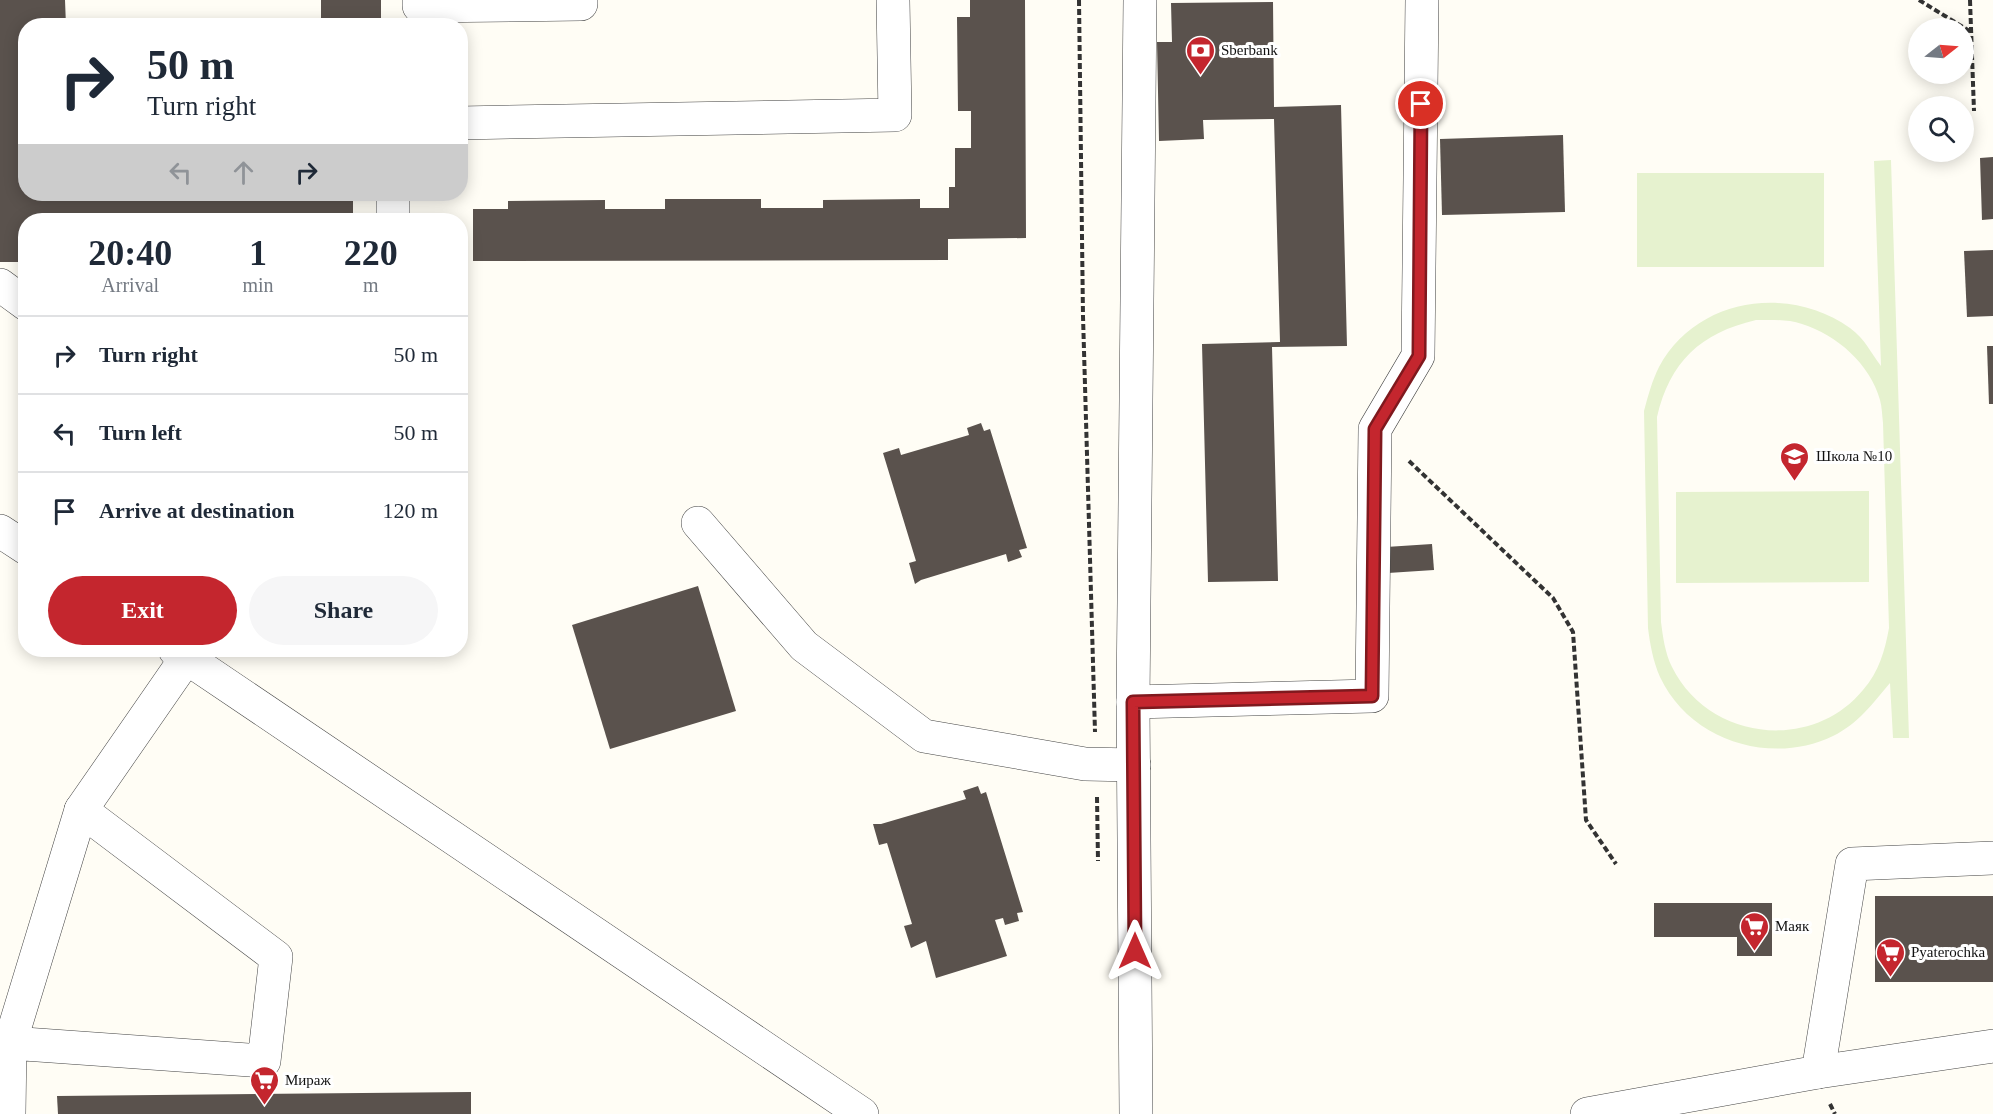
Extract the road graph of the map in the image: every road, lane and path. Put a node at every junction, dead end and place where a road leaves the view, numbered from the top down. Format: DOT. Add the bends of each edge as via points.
graph roads {
  1 [pos="581,0"];
  2 [pos="893,0"];
  3 [pos="1079,0"];
  4 [pos="1140,0"];
  5 [pos="1422,0"];
  6 [pos="1919,0"];
  7 [pos="1970,0"];
  8 [pos="420,11"];
  9 [pos="1948,18"];
  10 [pos="1971,18"];
  11 [pos="468,123"];
  12 [pos="0,285"];
  13 [pos="18,298"];
  14 [pos="1375,429"];
  15 [pos="698,523"];
  16 [pos="0,531"];
  17 [pos="18,543"];
  18 [pos="178,657"];
  19 [pos="187,657"];
  20 [pos="1133,702"];
  21 [pos="1096,764"];
  22 [pos="1134,765"];
  23 [pos="81,810"];
  24 [pos="1993,858"];
  25 [pos="1616,864"];
  26 [pos="1098,869"];
  27 [pos="10,1043"];
  28 [pos="1993,1046"];
  29 [pos="1818,1072"];
  30 [pos="9,1114"];
  31 [pos="861,1114"];
  32 [pos="1136,1114"];
  33 [pos="1587,1114"];
  1 -- 8 [label="street" via="581,4"];
  2 -- 11 [label="street" via="895,115"];
  3 -- 21 [label="path" via="1083,316"];
  4 -- 20 [label="street"];
  5 -- 14 [label="street" via="1419,356"];
  6 -- 9 [label="path"];
  7 -- 10 [label="path"];
  12 -- 13 [label="street"];
  14 -- 20 [label="street" via="1372,696"];
  14 -- 25 [label="path" via="1553,598 1573,632 1586,820"];
  15 -- 21 [label="street" via="804,646 924,736"];
  16 -- 17 [label="street"];
  18 -- 23 [label="street"];
  19 -- 31 [label="street"];
  20 -- 22 [label="street"];
  21 -- 22 [label="street"];
  21 -- 26 [label="path"];
  22 -- 32 [label="street"];
  23 -- 27 [label="street"];
  23 -- 27 [label="street" via="276,957 264,1061"];
  24 -- 29 [label="street" via="1852,864"];
  27 -- 30 [label="street"];
  28 -- 29 [label="street"];
  29 -- 33 [label="street"];
}
